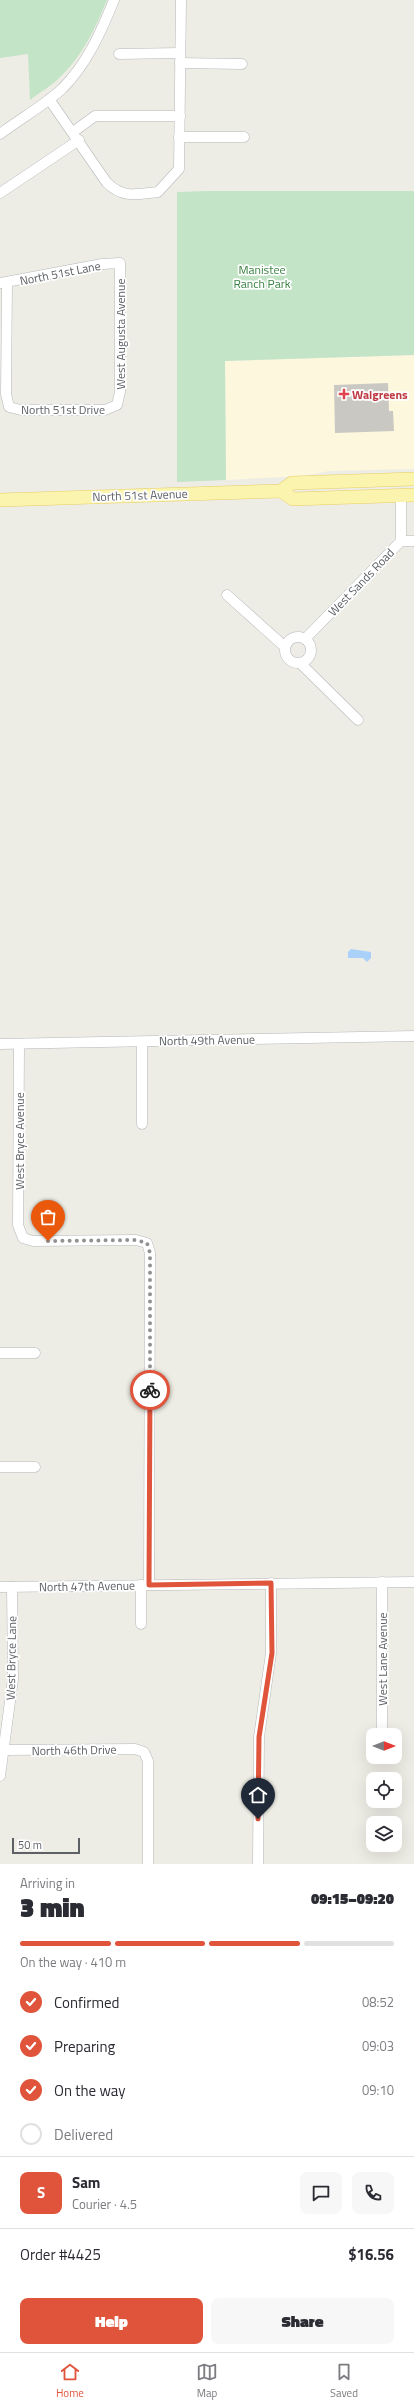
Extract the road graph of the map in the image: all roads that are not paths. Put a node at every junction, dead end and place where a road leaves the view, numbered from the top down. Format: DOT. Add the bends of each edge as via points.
graph roads {
  1 [pos="114,0"];
  2 [pos="181,0"];
  3 [pos="119,54"];
  4 [pos="180,58"];
  5 [pos="242,64"];
  6 [pos="49,99"];
  7 [pos="180,116"];
  8 [pos="0,134"];
  9 [pos="76,136"];
  10 [pos="179,137"];
  11 [pos="244,137"];
  12 [pos="0,193"];
  13 [pos="120,263"];
  14 [pos="3,283"];
  15 [pos="117,405"];
  16 [pos="414,479"];
  17 [pos="281,491"];
  18 [pos="414,495"];
  19 [pos="400,496"];
  20 [pos="0,500"];
  21 [pos="414,540"];
  22 [pos="401,541"];
  23 [pos="227,595"];
  24 [pos="305,639"];
  25 [pos="285,647"];
  26 [pos="301,664"];
  27 [pos="358,720"];
  28 [pos="414,1036"];
  29 [pos="142,1042"];
  30 [pos="0,1044"];
  31 [pos="19,1044"];
  32 [pos="142,1124"];
  33 [pos="0,1353"];
  34 [pos="35,1353"];
  35 [pos="0,1467"];
  36 [pos="35,1467"];
  37 [pos="382,1582"];
  38 [pos="414,1582"];
  39 [pos="271,1583"];
  40 [pos="145,1585"];
  41 [pos="0,1587"];
  42 [pos="12,1587"];
  43 [pos="141,1624"];
  44 [pos="382,1728"];
  45 [pos="4,1750"];
  46 [pos="0,1776"];
  47 [pos="148,1864"];
  48 [pos="258,1864"];
  1 -- 6 [label="street" via="103,28 84,63 62,89"];
  2 -- 4 [label="street"];
  3 -- 4 [label="street"];
  4 -- 5 [label="street"];
  4 -- 7 [label="street"];
  6 -- 8 [label="street"];
  6 -- 9 [label="street"];
  7 -- 9 [label="street" via="95,116"];
  7 -- 10 [label="street"];
  9 -- 10 [label="street" via="107,183 116,192 134,194 158,192 179,169"];
  9 -- 12 [label="street"];
  10 -- 11 [label="street"];
  13 -- 14 [label="street, North 51st Lane" via="102,264"];
  13 -- 15 [label="street, West Augusta Avenue" via="120,392"];
  14 -- 15 [label="street, North 51st Drive" via="6,394 9,406 21,410 106,410"];
  16 -- 17 [label="main road, North 51st Avenue" via="292,483"];
  17 -- 19 [label="main road, North 51st Avenue" via="293,499"];
  17 -- 20 [label="main road, North 51st Avenue"];
  18 -- 19 [label="main road, North 51st Avenue"];
  19 -- 22 [label="street, West Sands Road"];
  21 -- 22 [label="street"];
  22 -- 24 [label="street, West Sands Road"];
  23 -- 25 [label="street"];
  24 -- 25 [label="street" via="293,638"];
  24 -- 26 [label="street" via="311,646 311,655"];
  25 -- 26 [label="street" via="288,660"];
  26 -- 27 [label="street"];
  28 -- 29 [label="street, North 49th Avenue"];
  29 -- 31 [label="street, North 49th Avenue"];
  29 -- 32 [label="street"];
  30 -- 31 [label="street, North 49th Avenue"];
  31 -- 40 [label="street, West Bryce Avenue" via="18,1224 23,1238 33,1241 136,1240 147,1243 150,1253"];
  33 -- 34 [label="street"];
  35 -- 36 [label="street"];
  37 -- 38 [label="street, North 47th Avenue"];
  37 -- 39 [label="street, North 47th Avenue"];
  37 -- 44 [label="street, West Lane Avenue"];
  39 -- 40 [label="street, North 47th Avenue"];
  39 -- 48 [label="street" via="272,1653 259,1737"];
  40 -- 42 [label="street, North 47th Avenue"];
  40 -- 43 [label="street"];
  41 -- 42 [label="street, North 47th Avenue"];
  42 -- 45 [label="street, West Bryce Lane" via="13,1679"];
  45 -- 46 [label="street, West Bryce Lane"];
  45 -- 47 [label="street, North 46th Drive" via="135,1749 144,1752 148,1761"];
}
